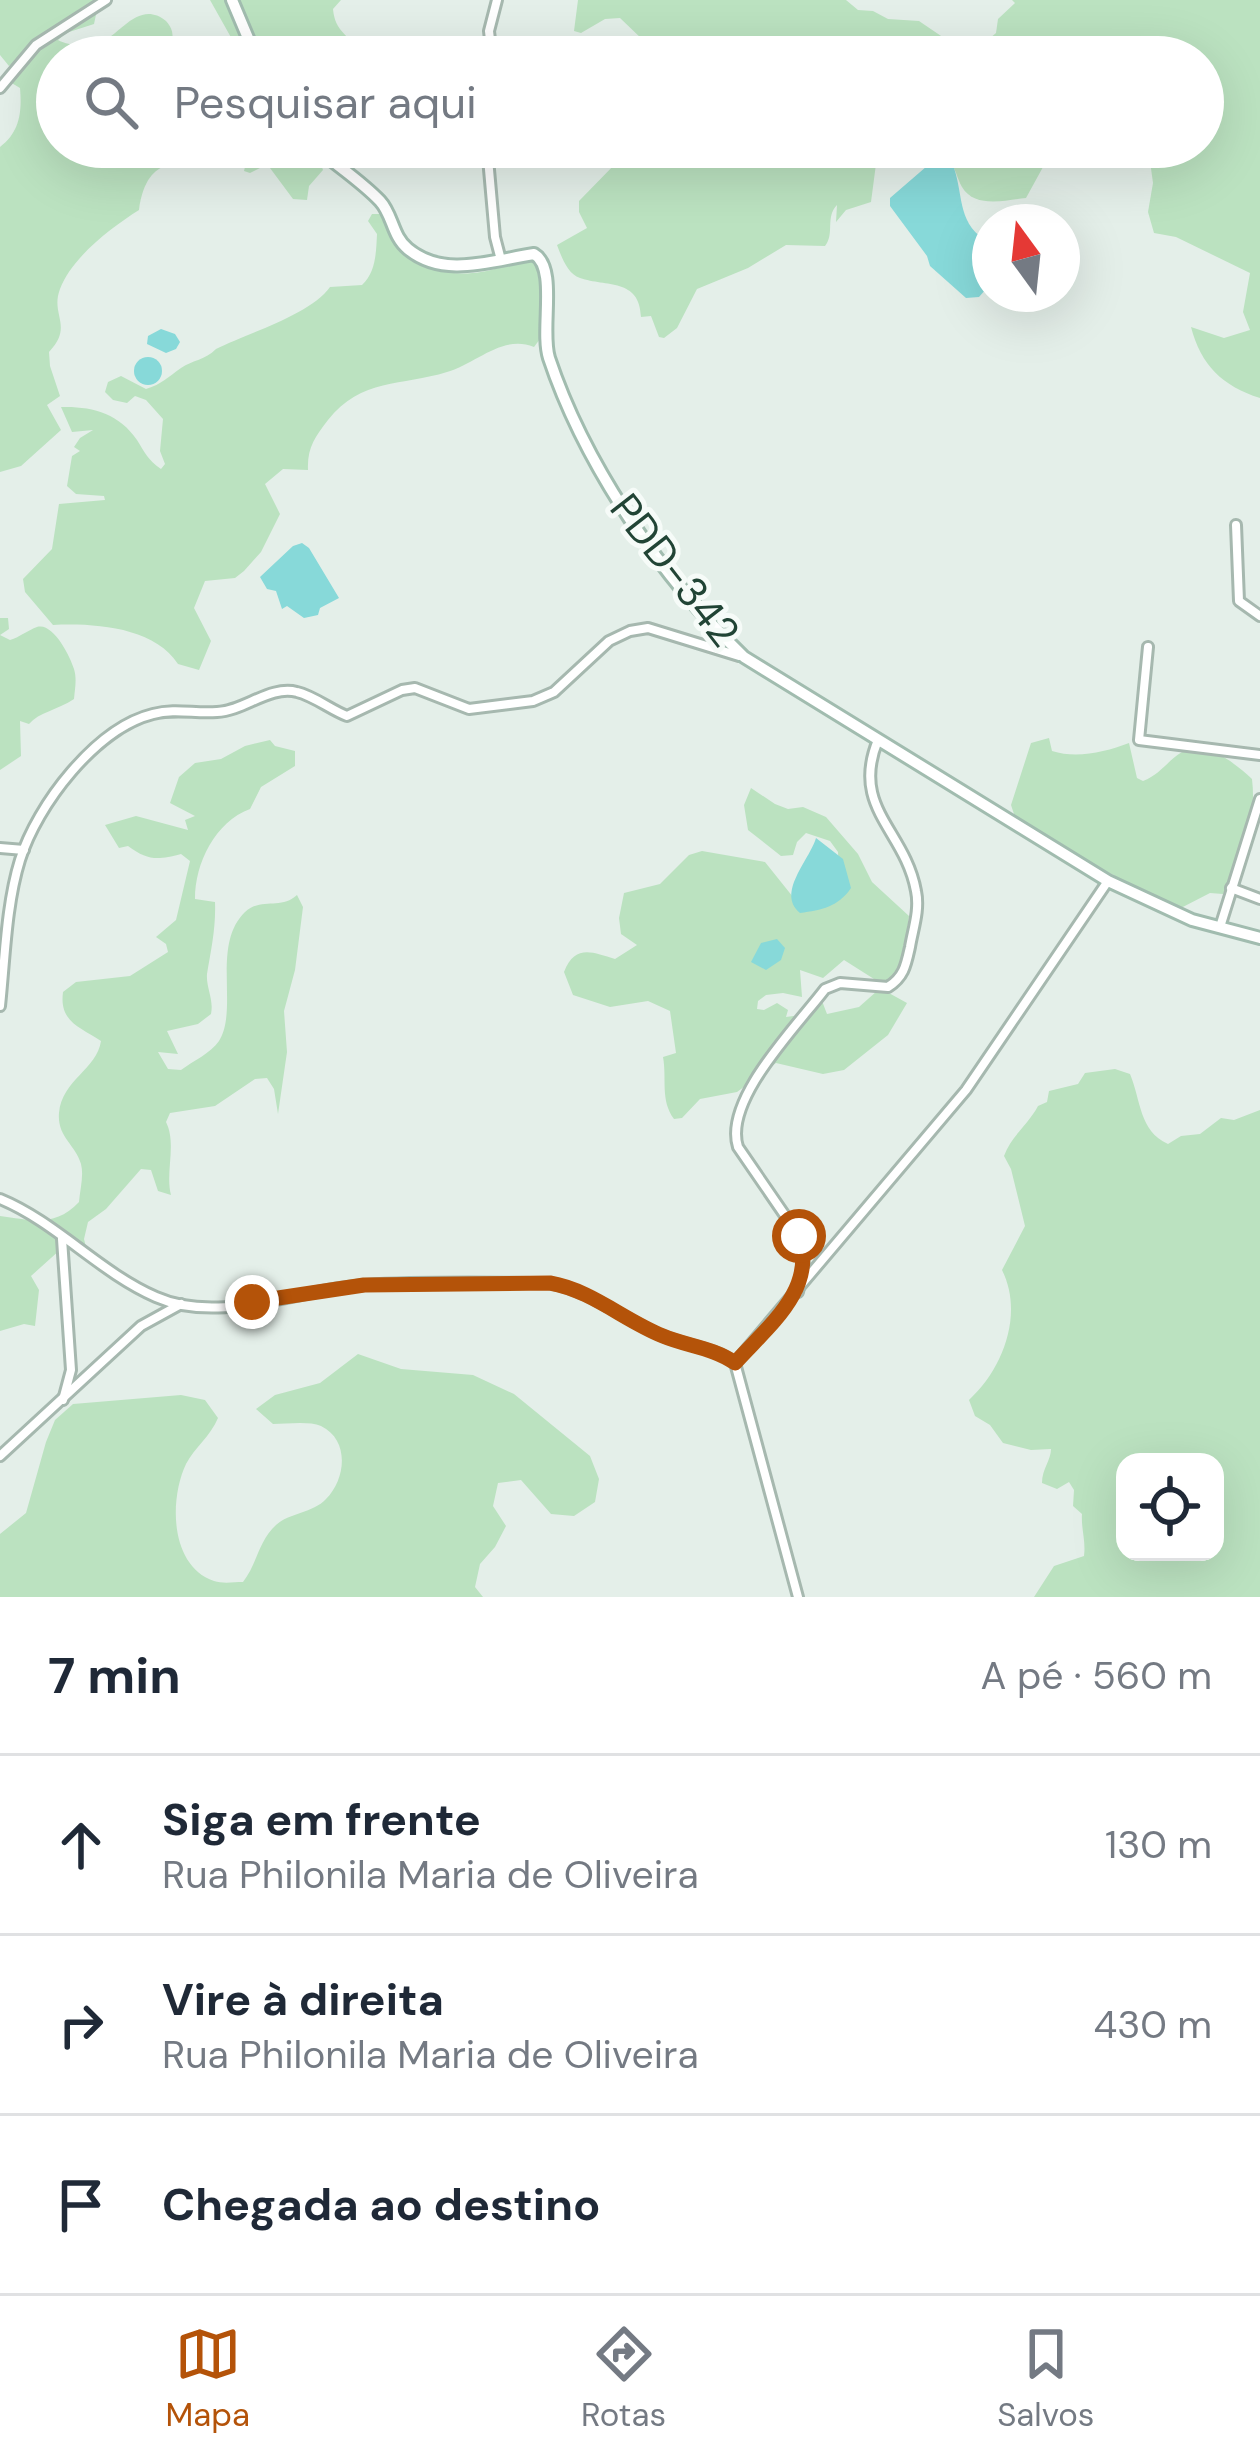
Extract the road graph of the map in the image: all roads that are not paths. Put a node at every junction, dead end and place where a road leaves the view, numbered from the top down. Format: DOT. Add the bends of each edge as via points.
graph roads {
  1 [pos="106,0"];
  2 [pos="232,0"];
  3 [pos="497,0"];
  4 [pos="50,36"];
  5 [pos="247,36"];
  6 [pos="490,36"];
  7 [pos="36,45"];
  8 [pos="0,88"];
  9 [pos="341,168"];
  10 [pos="489,168"];
  11 [pos="501,260"];
  12 [pos="1236,525"];
  13 [pos="1260,616"];
  14 [pos="1148,646"];
  15 [pos="744,657"];
  16 [pos="878,740"];
  17 [pos="1260,755"];
  18 [pos="1260,799"];
  19 [pos="0,848"];
  20 [pos="24,850"];
  21 [pos="1108,881"];
  22 [pos="1231,888"];
  23 [pos="1260,899"];
  24 [pos="1220,927"];
  25 [pos="1260,938"];
  26 [pos="3,945"];
  27 [pos="0,1006"];
  28 [pos="0,1199"];
  29 [pos="62,1239"];
  30 [pos="798,1292"];
  31 [pos="181,1304"];
  32 [pos="735,1363"];
  33 [pos="63,1402"];
  34 [pos="0,1456"];
  35 [pos="798,1597"];
  1 -- 4 [label="street"];
  2 -- 5 [label="street"];
  3 -- 6 [label="street"];
  7 -- 8 [label="street"];
  9 -- 11 [label="street, PDD-342 / PDD-342" via="382,202 408,249 455,266"];
  10 -- 11 [label="street"];
  11 -- 15 [label="street, PDD-342 / PDD-342" via="542,259 550,360 595,463 710,624"];
  12 -- 13 [label="street" via="1239,601"];
  14 -- 17 [label="street" via="1139,740"];
  15 -- 16 [label="street, PDD-342 / PDD-342"];
  15 -- 20 [label="street" via="648,628 609,641 533,701 469,709 415,688 347,716 280,692 218,712 147,715 96,746"];
  16 -- 21 [label="street, PDD-342 / PDD-342"];
  16 -- 30 [label="street" via="870,793 917,893 905,969 888,988 825,988 745,1095 734,1135 799,1236"];
  18 -- 22 [label="street"];
  19 -- 20 [label="street"];
  20 -- 26 [label="street"];
  21 -- 24 [label="street, PDD-342 / PDD-342"];
  21 -- 30 [label="street" via="966,1090"];
  22 -- 23 [label="street"];
  22 -- 24 [label="street"];
  24 -- 25 [label="street, PDD-342 / PDD-342"];
  26 -- 27 [label="street"];
  28 -- 29 [label="street"];
  29 -- 31 [label="street"];
  29 -- 33 [label="street" via="71,1370"];
  30 -- 32 [label="street"];
  31 -- 32 [label="street" via="220,1306 364,1285 550,1283"];
  31 -- 33 [label="street" via="141,1326"];
  32 -- 35 [label="street"];
  33 -- 34 [label="street"];
}
